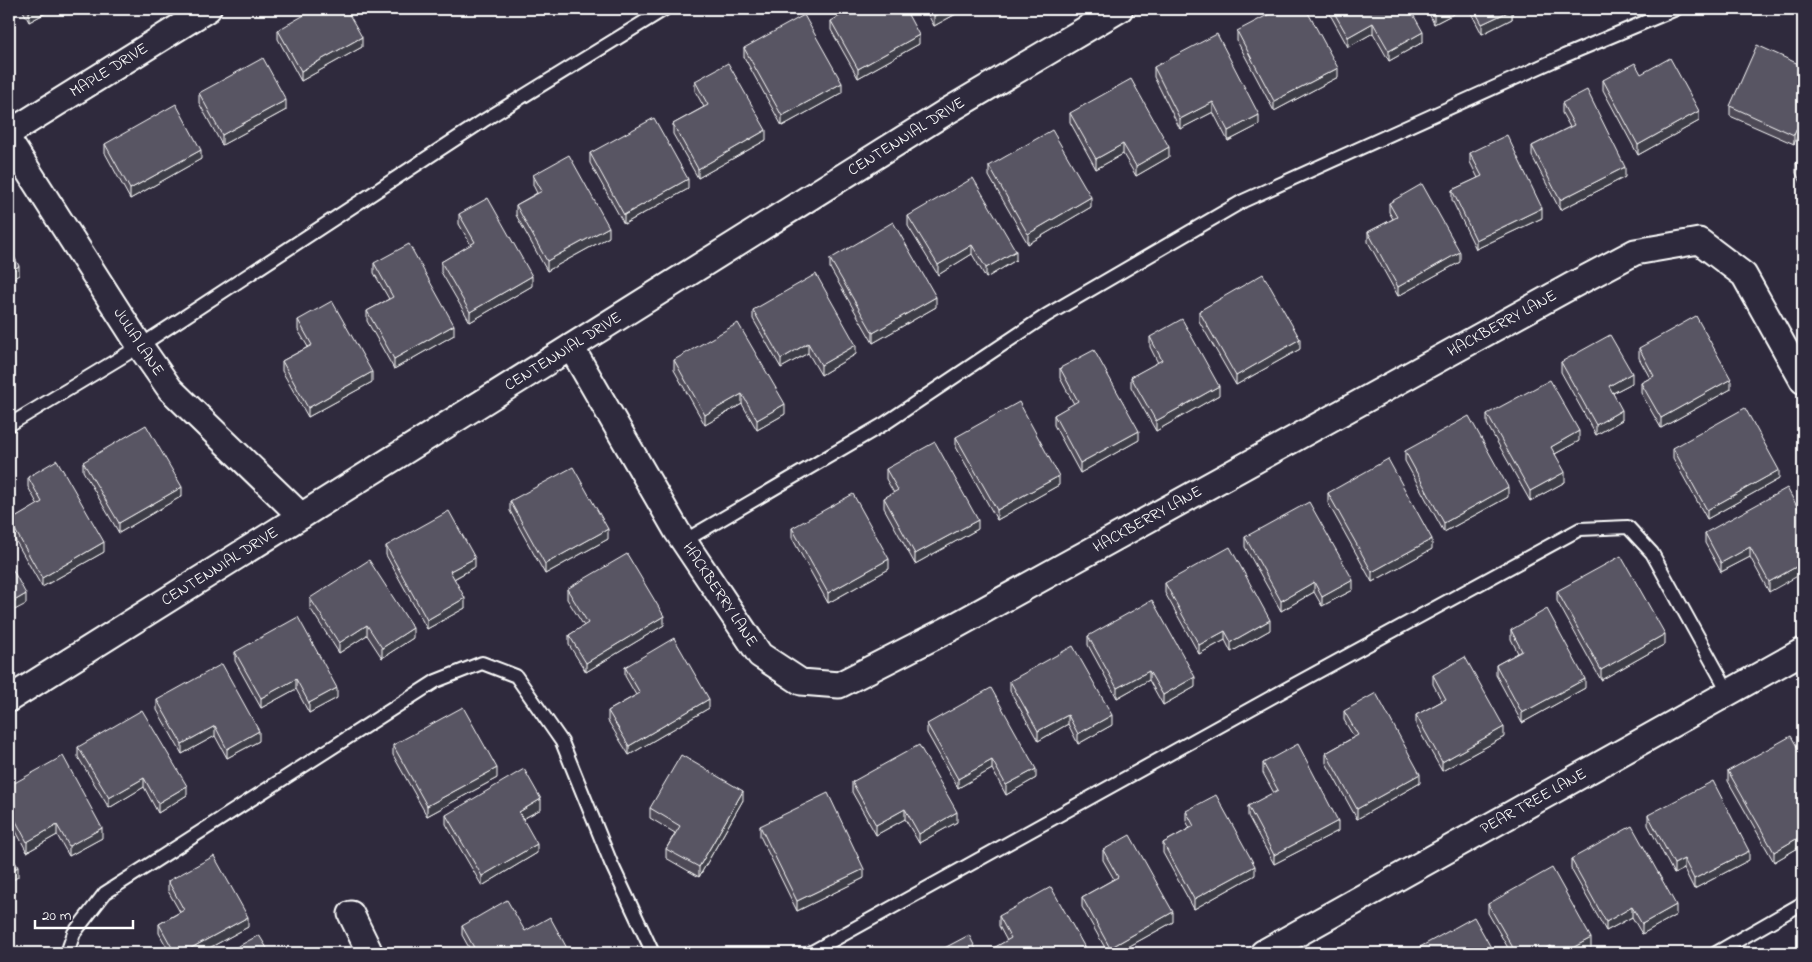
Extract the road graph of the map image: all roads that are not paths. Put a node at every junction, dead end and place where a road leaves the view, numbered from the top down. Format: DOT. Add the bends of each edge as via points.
graph roads {
  1 [pos="208,9"];
  2 [pos="665,9"];
  3 [pos="1120,9"];
  4 [pos="1676,9"];
  5 [pos="9,133"];
  6 [pos="9,141"];
  7 [pos="140,346"];
  8 [pos="571,347"];
  9 [pos="1803,381"];
  10 [pos="9,425"];
  11 [pos="300,516"];
  12 [pos="684,541"];
  13 [pos="1803,652"];
  14 [pos="1729,693"];
  15 [pos="9,699"];
  16 [pos="1803,903"];
  17 [pos="351,914"];
  18 [pos="67,953"];
  19 [pos="370,953"];
  20 [pos="653,953"];
  21 [pos="810,953"];
  22 [pos="1263,953"];
  23 [pos="1716,953"];
  1 -- 5 [label="street, MAPLE DRIVE"];
  2 -- 7 [label="lane" via="483,121"];
  3 -- 8 [label="street, CENTENNIAL DRIVE" via="946,112"];
  4 -- 12 [label="lane" via="1564,56 1243,202 1047,314 884,424"];
  6 -- 7 [label="street, JULIA LANE"];
  7 -- 10 [label="lane"];
  7 -- 11 [label="street, JULIA LANE" via="170,389"];
  8 -- 11 [label="street, CENTENNIAL DRIVE"];
  8 -- 12 [label="street, HACKBERRY LANE"];
  9 -- 12 [label="street, HACKBERRY LANE" via="1744,275 1699,241 1635,252 964,621 840,685 801,682 760,655"];
  11 -- 15 [label="street, CENTENNIAL DRIVE"];
  13 -- 14 [label="street, PEAR TREE LANE"];
  14 -- 21 [label="lane" via="1652,553 1628,527 1580,529"];
  14 -- 22 [label="street, PEAR TREE LANE"];
  16 -- 23 [label="lane"];
  17 -- 19 [label="street"];
  18 -- 20 [label="lane" via="74,933 105,893 436,681 482,663 516,676 562,742 611,863"];
}
